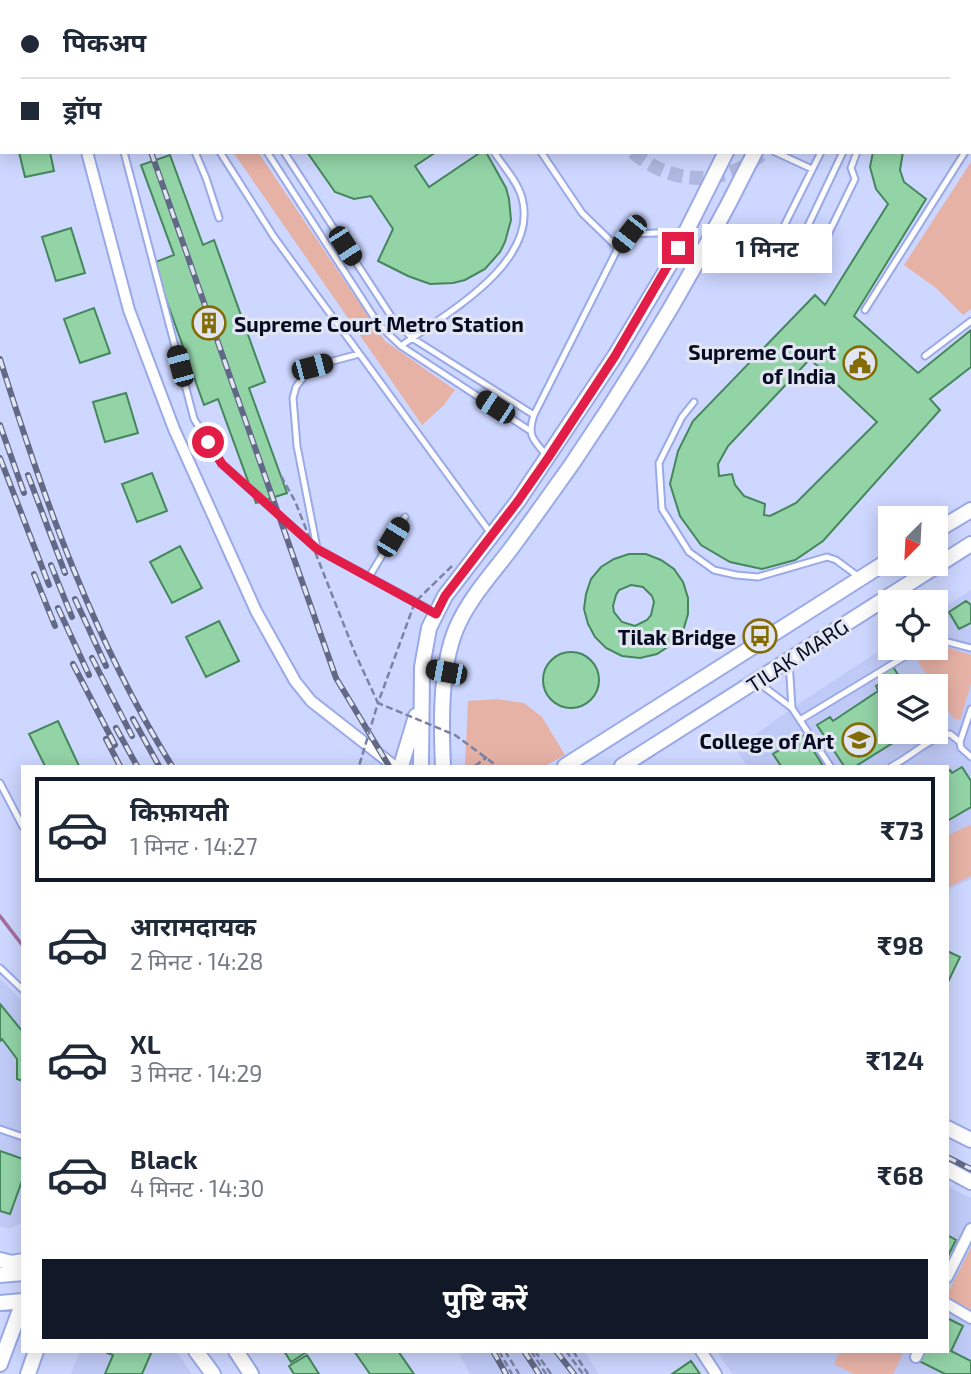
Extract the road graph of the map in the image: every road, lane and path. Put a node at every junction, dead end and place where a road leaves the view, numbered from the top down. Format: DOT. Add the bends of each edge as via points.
graph roads {
  1 [pos="88,154"];
  2 [pos="125,154"];
  3 [pos="196,154"];
  4 [pos="221,154"];
  5 [pos="268,154"];
  6 [pos="285,154"];
  7 [pos="495,154"];
  8 [pos="542,154"];
  9 [pos="725,154"];
  10 [pos="754,154"];
  11 [pos="779,154"];
  12 [pos="820,154"];
  13 [pos="842,154"];
  14 [pos="856,154"];
  15 [pos="964,154"];
  16 [pos="812,169"];
  17 [pos="219,218"];
  18 [pos="687,232"];
  19 [pos="618,248"];
  20 [pos="796,251"];
  21 [pos="865,310"];
  22 [pos="971,321"];
  23 [pos="412,338"];
  24 [pos="401,346"];
  25 [pos="359,354"];
  26 [pos="925,356"];
  27 [pos="694,402"];
  28 [pos="534,415"];
  29 [pos="529,430"];
  30 [pos="548,458"];
  31 [pos="281,476"];
  32 [pos="971,510"];
  33 [pos="405,517"];
  34 [pos="948,524"];
  35 [pos="492,535"];
  36 [pos="971,544"];
  37 [pos="317,549"];
  38 [pos="948,558"];
  39 [pos="452,566"];
  40 [pos="878,567"];
  41 [pos="920,576"];
  42 [pos="369,577"];
  43 [pos="860,578"];
  44 [pos="415,602"];
  45 [pos="436,614"];
  46 [pos="948,642"];
  47 [pos="971,648"];
  48 [pos="789,660"];
  49 [pos="899,660"];
  50 [pos="422,667"];
  51 [pos="446,672"];
  52 [pos="756,681"];
  53 [pos="378,703"];
  54 [pos="420,704"];
  55 [pos="792,708"];
  56 [pos="971,709"];
  57 [pos="800,720"];
  58 [pos="960,742"];
  59 [pos="487,757"];
  60 [pos="971,757"];
  61 [pos="359,765"];
  62 [pos="393,765"];
  63 [pos="401,765"];
  64 [pos="421,765"];
  65 [pos="443,765"];
  66 [pos="476,765"];
  67 [pos="496,765"];
  68 [pos="567,765"];
  69 [pos="624,765"];
  70 [pos="829,765"];
  71 [pos="894,765"];
  72 [pos="0,783"];
  73 [pos="21,823"];
  74 [pos="0,968"];
  75 [pos="21,988"];
  76 [pos="0,1129"];
  77 [pos="949,1129"];
  78 [pos="21,1136"];
  79 [pos="971,1140"];
  80 [pos="949,1170"];
  81 [pos="971,1182"];
  82 [pos="971,1229"];
  83 [pos="0,1261"];
  84 [pos="21,1261"];
  85 [pos="21,1273"];
  86 [pos="949,1273"];
  87 [pos="0,1275"];
  88 [pos="21,1302"];
  89 [pos="0,1303"];
  90 [pos="949,1305"];
  91 [pos="21,1307"];
  92 [pos="971,1318"];
  93 [pos="35,1353"];
  94 [pos="197,1353"];
  95 [pos="237,1353"];
  96 [pos="500,1353"];
  97 [pos="506,1353"];
  98 [pos="534,1353"];
  99 [pos="535,1353"];
  100 [pos="567,1353"];
  101 [pos="574,1353"];
  102 [pos="702,1353"];
  103 [pos="0,1364"];
  104 [pos="28,1374"];
  105 [pos="213,1374"];
  106 [pos="251,1374"];
  107 [pos="512,1374"];
  108 [pos="519,1374"];
  109 [pos="546,1374"];
  110 [pos="551,1374"];
  111 [pos="583,1374"];
  112 [pos="588,1374"];
  113 [pos="716,1374"];
  1 -- 62 [label="street" via="129,310 174,429 256,611 311,701"];
  2 -- 37 [label="lane" via="194,419 222,464"];
  3 -- 17 [label="lane"];
  4 -- 25 [label="lane" via="274,237"];
  5 -- 24 [label="lane" via="379,325"];
  6 -- 23 [label="lane" via="391,316"];
  7 -- 23 [label="lane" via="522,195 524,226 513,253 495,276"];
  8 -- 19 [label="lane" via="582,213"];
  9 -- 18 [label="main road"];
  10 -- 51 [label="main road" via="698,264 623,389 467,606 455,632"];
  11 -- 16 [label="lane"];
  12 -- 16 [label="lane"];
  13 -- 20 [label="lane"];
  14 -- 20 [label="lane" via="851,168 855,179 820,251 810,258"];
  15 -- 21 [label="lane"];
  16 -- 20 [label="lane" via="782,232"];
  18 -- 19 [label="lane" via="629,234"];
  18 -- 30 [label="main road" via="615,356"];
  19 -- 28 [label="lane"];
  22 -- 26 [label="lane"];
  23 -- 24 [label="lane"];
  23 -- 28 [label="lane"];
  24 -- 29 [label="lane"];
  25 -- 35 [label="lane"];
  25 -- 37 [label="lane" via="312,367 292,398"];
  27 -- 43 [label="lane" via="659,463 662,509 689,552 714,570 758,577 827,557"];
  28 -- 29 [label="lane"];
  29 -- 30 [label="lane"];
  30 -- 35 [label="main road"];
  31 -- 53 [label="path, bridge"];
  32 -- 34 [label="main road"];
  33 -- 42 [label="lane"];
  35 -- 45 [label="main road"];
  36 -- 38 [label="main road, TILAK MARG"];
  37 -- 42 [label="lane"];
  39 -- 44 [label="path, bridge"];
  40 -- 43 [label="main road, TILAK MARG"];
  41 -- 48 [label="main road, TILAK MARG"];
  42 -- 44 [label="lane"];
  43 -- 68 [label="main road, TILAK MARG"];
  44 -- 45 [label="lane"];
  44 -- 53 [label="path, bridge"];
  45 -- 50 [label="main road"];
  46 -- 47 [label="lane"];
  48 -- 52 [label="main road, TILAK MARG"];
  48 -- 55 [label="lane"];
  49 -- 57 [label="lane"];
  50 -- 51 [label="main road"];
  50 -- 54 [label="main road"];
  51 -- 65 [label="main road"];
  52 -- 55 [label="lane"];
  52 -- 69 [label="main road, TILAK MARG"];
  53 -- 59 [label="path, bridge" via="455,735"];
  53 -- 61 [label="path, bridge"];
  54 -- 63 [label="main road"];
  54 -- 64 [label="main road"];
  55 -- 57 [label="lane"];
  56 -- 58 [label="lane"];
  57 -- 70 [label="lane"];
  58 -- 60 [label="lane"];
  58 -- 71 [label="lane" via="950,734 936,737"];
  59 -- 66 [label="path"];
  59 -- 67 [label="path, bridge"];
  72 -- 73 [label="lane"];
  74 -- 75 [label="lane"];
  76 -- 78 [label="lane"];
  77 -- 79 [label="main road"];
  80 -- 81 [label="main road"];
  82 -- 86 [label="street"];
  83 -- 84 [label="main road"];
  85 -- 87 [label="main road"];
  88 -- 89 [label="main road"];
  90 -- 92 [label="street"];
  91 -- 103 [label="main road"];
  93 -- 104 [label="main road"];
  94 -- 105 [label="main road"];
  95 -- 106 [label="main road"];
  96 -- 107 [label="path"];
  97 -- 108 [label="path"];
  98 -- 109 [label="path"];
  99 -- 110 [label="path"];
  100 -- 111 [label="path"];
  101 -- 112 [label="path"];
  102 -- 113 [label="street"];
}
